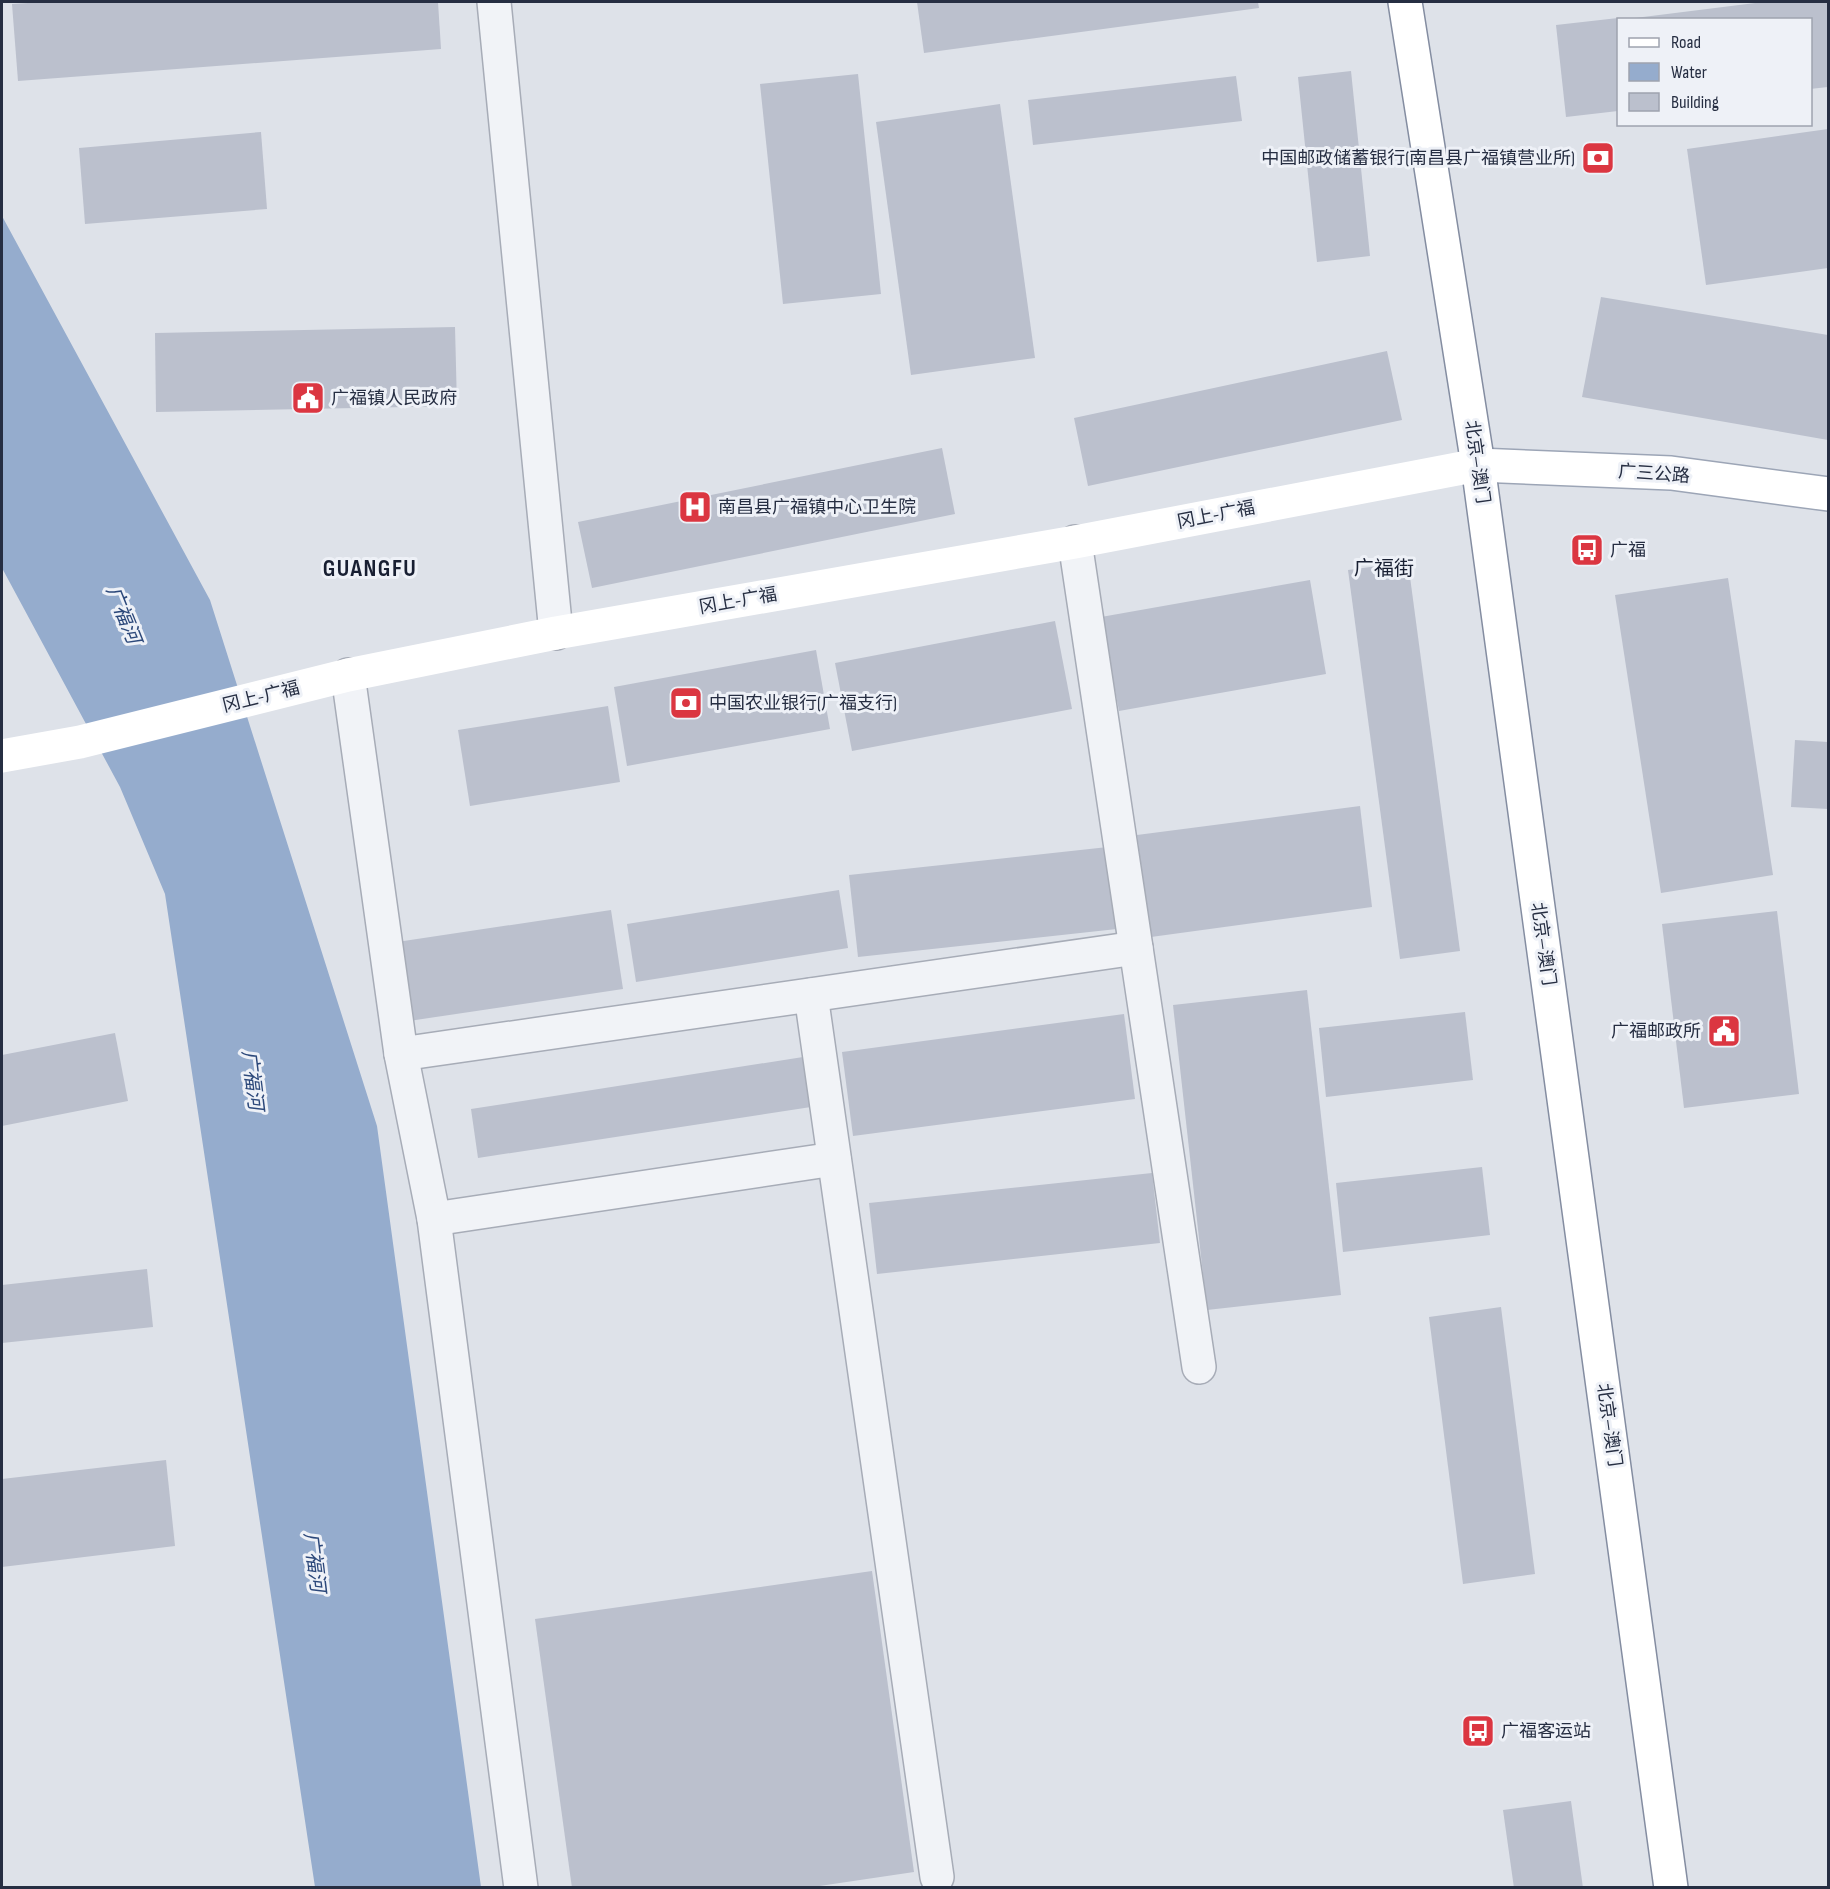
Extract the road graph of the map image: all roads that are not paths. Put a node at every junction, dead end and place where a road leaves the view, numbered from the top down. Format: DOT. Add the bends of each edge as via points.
graph roads {
  1 [pos="494,2"];
  2 [pos="1405,2"];
  3 [pos="1478,465"];
  4 [pos="1828,494"];
  5 [pos="1075,542"];
  6 [pos="556,633"];
  7 [pos="348,675"];
  8 [pos="2,756"];
  9 [pos="1136,948"];
  10 [pos="811,995"];
  11 [pos="401,1054"];
  12 [pos="834,1159"];
  13 [pos="434,1220"];
  14 [pos="1198,1367"];
  15 [pos="937,1877"];
  16 [pos="521,1887"];
  17 [pos="1671,1887"];
  1 -- 6 [label="street"];
  2 -- 3 [label="main road, 北京—澳门"];
  3 -- 4 [label="main road, 广三公路" via="1671,473"];
  3 -- 5 [label="main road, 冈上-广福"];
  3 -- 17 [label="main road, 北京—澳门"];
  5 -- 6 [label="main road, 冈上-广福"];
  5 -- 9 [label="street"];
  6 -- 7 [label="main road, 冈上-广福"];
  7 -- 8 [label="main road, 冈上-广福" via="80,742"];
  7 -- 11 [label="street"];
  9 -- 10 [label="street"];
  9 -- 14 [label="street"];
  10 -- 11 [label="street"];
  10 -- 12 [label="street"];
  11 -- 13 [label="street"];
  12 -- 13 [label="street"];
  12 -- 15 [label="street"];
  13 -- 16 [label="street"];
}
